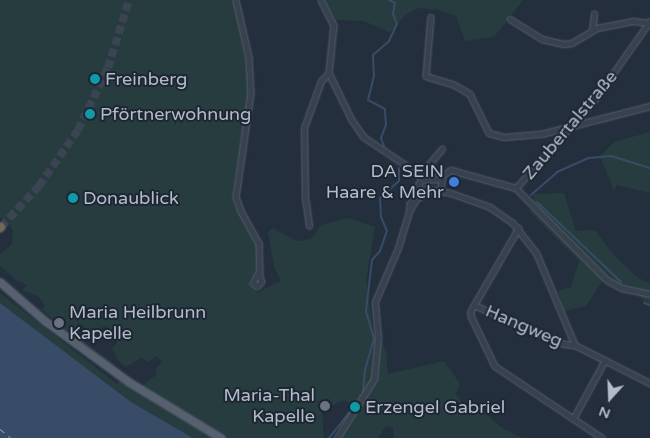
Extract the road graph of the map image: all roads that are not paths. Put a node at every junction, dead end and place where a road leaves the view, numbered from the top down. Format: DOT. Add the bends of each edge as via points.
graph roads {
  1 [pos="236,0"];
  2 [pos="321,0"];
  3 [pos="594,14"];
  4 [pos="431,17"];
  5 [pos="510,19"];
  6 [pos="650,22"];
  7 [pos="592,30"];
  8 [pos="329,73"];
  9 [pos="650,106"];
  10 [pos="571,127"];
  11 [pos="442,149"];
  12 [pos="421,178"];
  13 [pos="441,179"];
  14 [pos="516,188"];
  15 [pos="440,190"];
  16 [pos="410,208"];
  17 [pos="309,226"];
  18 [pos="518,228"];
  19 [pos="258,274"];
  20 [pos="0,282"];
  21 [pos="650,294"];
  22 [pos="474,305"];
  23 [pos="574,345"];
  24 [pos="605,360"];
  25 [pos="650,383"];
  26 [pos="573,419"];
  27 [pos="221,438"];
  28 [pos="337,438"];
  29 [pos="602,438"];
  1 -- 19 [label="street" via="249,57 251,93 236,191 238,206 259,244"];
  2 -- 8 [label="street" via="334,25"];
  3 -- 7 [label="street"];
  4 -- 10 [label="street" via="426,76 453,84 470,94 489,133 504,137 526,136"];
  5 -- 7 [label="street" via="542,39 563,44 572,43"];
  6 -- 7 [label="street" via="633,21"];
  6 -- 10 [label="street, Zaubertalstraße"];
  8 -- 12 [label="street" via="359,131"];
  8 -- 17 [label="street" via="321,81 304,128 305,199"];
  9 -- 10 [label="street"];
  10 -- 14 [label="street, Zaubertalstraße"];
  11 -- 12 [label="street"];
  12 -- 13 [label="street"];
  12 -- 16 [label="street" via="412,195"];
  13 -- 14 [label="street, Zaubertalstraße" via="451,170"];
  13 -- 15 [label="street"];
  14 -- 21 [label="street" via="608,281 622,288"];
  15 -- 16 [label="street" via="423,194"];
  15 -- 18 [label="street" via="496,210"];
  16 -- 28 [label="street" via="374,305 378,338 374,379"];
  18 -- 22 [label="street"];
  18 -- 23 [label="street" via="540,261"];
  20 -- 27 [label="main road" via="87,352"];
  22 -- 23 [label="street, Hangweg" via="564,344"];
  22 -- 26 [label="street" via="470,314 494,364"];
  23 -- 24 [label="street, Hangweg"];
  24 -- 25 [label="street, Hangweg"];
  24 -- 26 [label="street"];
  26 -- 29 [label="street"];
}
